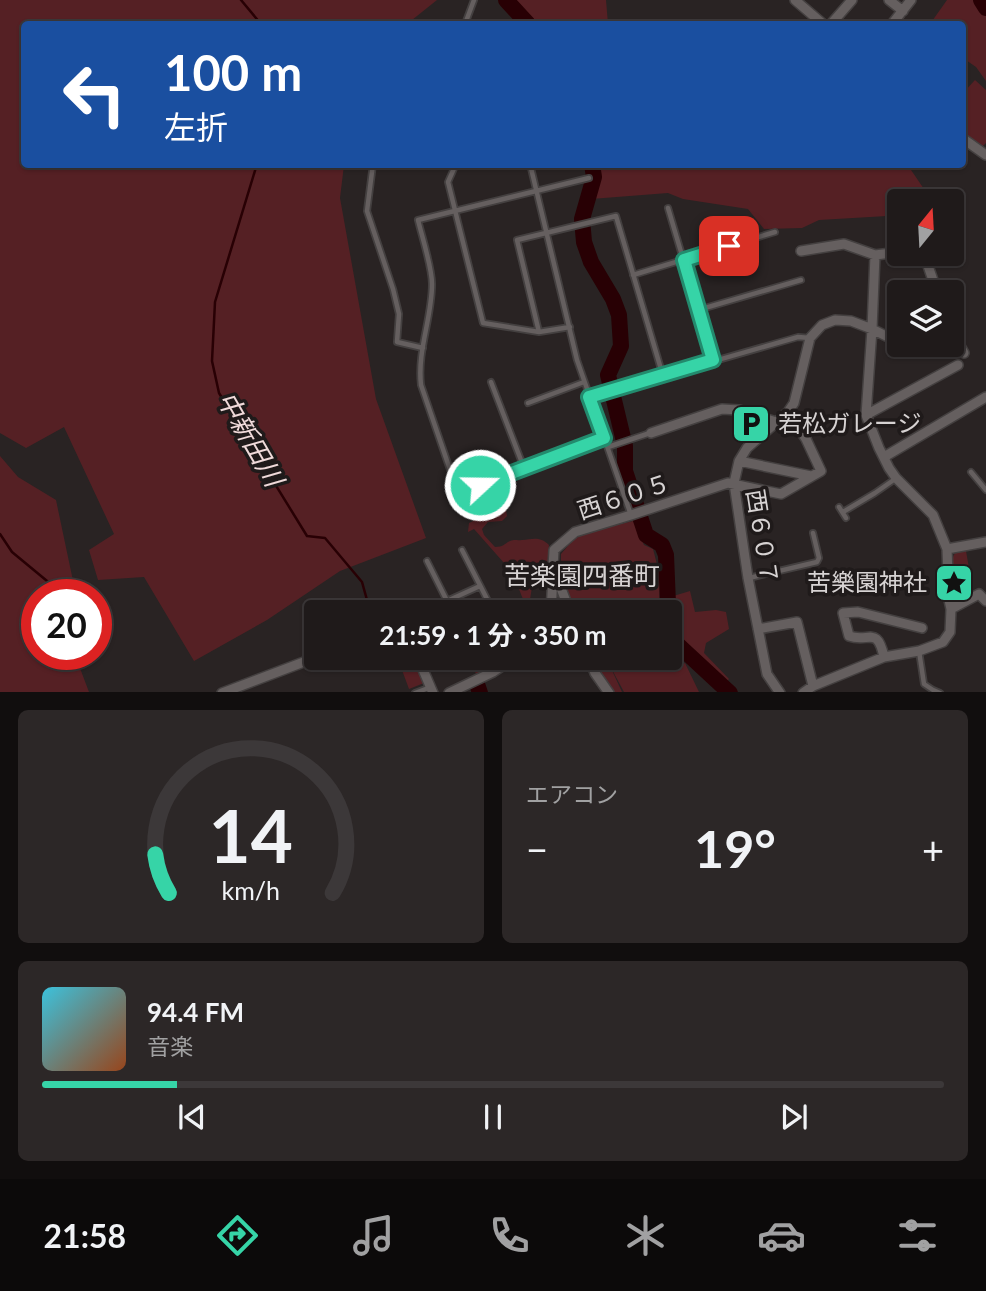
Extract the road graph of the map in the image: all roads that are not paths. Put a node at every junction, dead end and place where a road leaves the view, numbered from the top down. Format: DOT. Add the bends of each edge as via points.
graph roads {
  1 [pos="474,0"];
  2 [pos="795,0"];
  3 [pos="852,0"];
  4 [pos="889,0"];
  5 [pos="911,0"];
  6 [pos="903,11"];
  7 [pos="466,21"];
  8 [pos="820,21"];
  9 [pos="834,21"];
  10 [pos="895,21"];
  11 [pos="966,141"];
  12 [pos="986,155"];
  13 [pos="372,168"];
  14 [pos="454,168"];
  15 [pos="531,168"];
  16 [pos="589,178"];
  17 [pos="536,191"];
  18 [pos="668,208"];
  19 [pos="456,210"];
  20 [pos="775,233"];
  21 [pos="545,234"];
  22 [pos="801,251"];
  23 [pos="887,254"];
  24 [pos="876,255"];
  25 [pos="684,260"];
  26 [pos="633,275"];
  27 [pos="801,280"];
  28 [pos="698,310"];
  29 [pos="570,327"];
  30 [pos="872,330"];
  31 [pos="539,332"];
  32 [pos="887,337"];
  33 [pos="810,338"];
  34 [pos="423,348"];
  35 [pos="713,360"];
  36 [pos="958,365"];
  37 [pos="663,376"];
  38 [pos="491,382"];
  39 [pos="584,382"];
  40 [pos="589,397"];
  41 [pos="986,397"];
  42 [pos="528,403"];
  43 [pos="788,412"];
  44 [pos="866,415"];
  45 [pos="776,422"];
  46 [pos="651,433"];
  47 [pos="604,438"];
  48 [pos="608,447"];
  49 [pos="884,457"];
  50 [pos="738,461"];
  51 [pos="524,468"];
  52 [pos="971,472"];
  53 [pos="811,476"];
  54 [pos="896,478"];
  55 [pos="734,483"];
  56 [pos="986,490"];
  57 [pos="843,513"];
  58 [pos="636,514"];
  59 [pos="813,533"];
  60 [pos="814,541"];
  61 [pos="807,542"];
  62 [pos="986,542"];
  63 [pos="947,549"];
  64 [pos="462,550"];
  65 [pos="427,561"];
  66 [pos="553,568"];
  67 [pos="748,578"];
  68 [pos="480,586"];
  69 [pos="486,600"];
  70 [pos="552,600"];
  71 [pos="565,600"];
  72 [pos="986,601"];
  73 [pos="951,609"];
  74 [pos="922,628"];
  75 [pos="758,629"];
  76 [pos="919,651"];
  77 [pos="884,657"];
  78 [pos="304,662"];
  79 [pos="423,670"];
  80 [pos="496,670"];
  81 [pos="594,670"];
  82 [pos="813,686"];
  83 [pos="432,690"];
  84 [pos="222,692"];
  85 [pos="415,692"];
  86 [pos="449,692"];
  87 [pos="609,692"];
  88 [pos="780,692"];
  89 [pos="803,692"];
  90 [pos="940,692"];
  1 -- 7 [label="lane"];
  2 -- 8 [label="street"];
  3 -- 9 [label="street"];
  4 -- 6 [label="street"];
  5 -- 6 [label="street"];
  6 -- 10 [label="street"];
  11 -- 12 [label="street"];
  13 -- 34 [label="lane" via="367,211 399,314 397,342"];
  14 -- 19 [label="lane" via="448,182"];
  15 -- 17 [label="lane"];
  16 -- 17 [label="lane"];
  17 -- 19 [label="lane"];
  17 -- 21 [label="lane"];
  18 -- 25 [label="lane"];
  19 -- 31 [label="lane" via="483,323"];
  19 -- 34 [label="lane" via="418,220 432,281"];
  20 -- 25 [label="lane"];
  21 -- 26 [label="lane" via="616,216"];
  21 -- 29 [label="lane"];
  21 -- 31 [label="lane" via="517,240"];
  22 -- 24 [label="street" via="844,244"];
  23 -- 24 [label="street"];
  24 -- 30 [label="street"];
  25 -- 26 [label="lane"];
  25 -- 28 [label="lane"];
  26 -- 37 [label="lane"];
  27 -- 28 [label="lane"];
  28 -- 35 [label="lane"];
  29 -- 31 [label="lane"];
  29 -- 39 [label="lane"];
  30 -- 32 [label="street"];
  30 -- 33 [label="street" via="835,320 822,325"];
  30 -- 44 [label="street"];
  33 -- 35 [label="lane" via="798,337"];
  33 -- 43 [label="street, 西６０７"];
  34 -- 51 [label="lane" via="421,386 458,493"];
  35 -- 37 [label="lane"];
  36 -- 44 [label="street"];
  37 -- 40 [label="lane"];
  38 -- 51 [label="lane"];
  39 -- 40 [label="lane"];
  39 -- 42 [label="lane"];
  40 -- 47 [label="lane"];
  41 -- 49 [label="street"];
  43 -- 45 [label="street, 西６０７"];
  43 -- 53 [label="street" via="821,471"];
  44 -- 49 [label="street"];
  45 -- 46 [label="street" via="722,409"];
  45 -- 50 [label="street, 西６０７"];
  46 -- 48 [label="lane"];
  47 -- 48 [label="lane"];
  47 -- 51 [label="lane"];
  48 -- 58 [label="lane"];
  49 -- 54 [label="street"];
  50 -- 53 [label="street"];
  50 -- 55 [label="street, 西６０７"];
  52 -- 56 [label="lane"];
  53 -- 55 [label="street" via="781,494"];
  54 -- 57 [label="lane"];
  54 -- 63 [label="street" via="933,515"];
  55 -- 58 [label="street, 西６０５"];
  55 -- 67 [label="street, 西６０７"];
  58 -- 66 [label="street, 西６０５" via="575,531 554,550"];
  59 -- 60 [label="lane"];
  60 -- 61 [label="lane"];
  60 -- 67 [label="lane" via="817,562"];
  62 -- 63 [label="street"];
  63 -- 73 [label="street"];
  64 -- 68 [label="lane"];
  65 -- 68 [label="lane" via="447,601"];
  66 -- 70 [label="street"];
  66 -- 71 [label="street"];
  67 -- 75 [label="street, 西６０７"];
  68 -- 69 [label="lane"];
  72 -- 73 [label="street" via="979,594"];
  73 -- 76 [label="street" via="950,632 943,642"];
  74 -- 77 [label="street" via="858,612 843,613 849,636 875,638"];
  75 -- 82 [label="street" via="797,622"];
  75 -- 88 [label="street, 西６０７" via="767,674"];
  76 -- 77 [label="street"];
  76 -- 90 [label="lane" via="925,684"];
  77 -- 82 [label="street"];
  78 -- 84 [label="street"];
  79 -- 83 [label="street"];
  80 -- 86 [label="street"];
  81 -- 87 [label="street"];
  82 -- 89 [label="street"];
  83 -- 85 [label="lane"];
}
